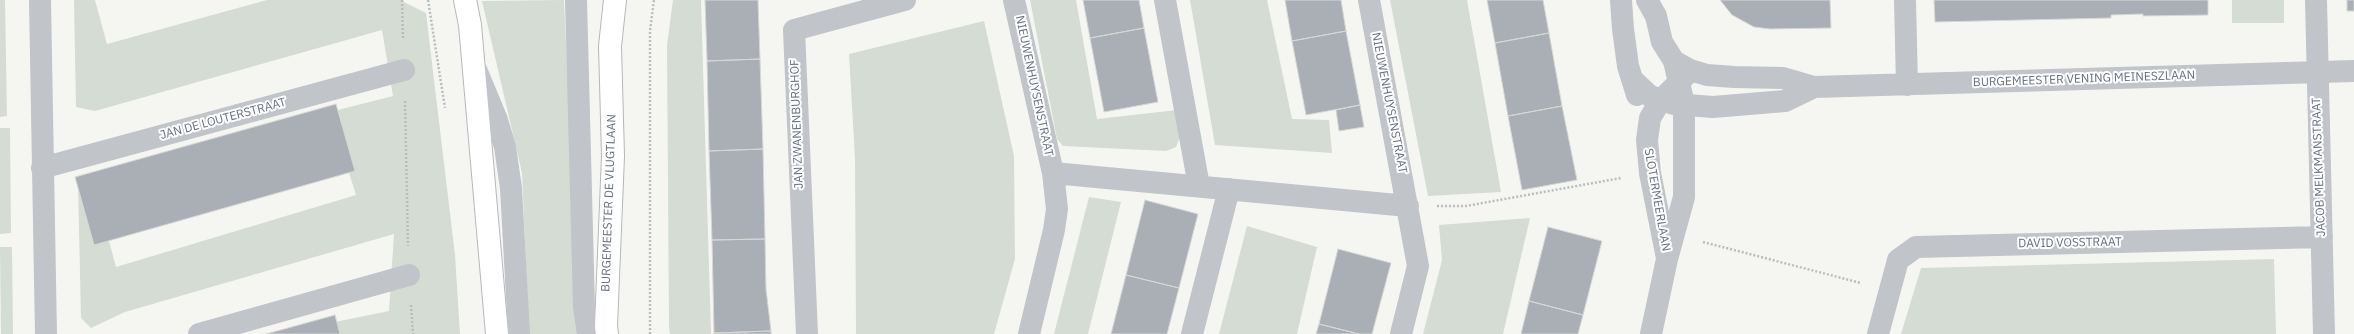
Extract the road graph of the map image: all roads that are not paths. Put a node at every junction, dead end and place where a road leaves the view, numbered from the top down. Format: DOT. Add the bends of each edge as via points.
graph roads {
  1 [pos="40,0"];
  2 [pos="465,0"];
  3 [pos="576,0"];
  4 [pos="615,0"];
  5 [pos="905,0"];
  6 [pos="1014,0"];
  7 [pos="1165,0"];
  8 [pos="1369,0"];
  9 [pos="1621,0"];
  10 [pos="1647,0"];
  11 [pos="1905,0"];
  12 [pos="2316,0"];
  13 [pos="473,62"];
  14 [pos="404,70"];
  15 [pos="1681,71"];
  16 [pos="2354,71"];
  17 [pos="2316,72"];
  18 [pos="1634,81"];
  19 [pos="1907,85"];
  20 [pos="1814,87"];
  21 [pos="1661,100"];
  22 [pos="1684,104"];
  23 [pos="1647,140"];
  24 [pos="42,168"];
  25 [pos="1053,173"];
  26 [pos="1199,186"];
  27 [pos="1230,189"];
  28 [pos="1408,206"];
  29 [pos="2322,238"];
  30 [pos="1667,259"];
  31 [pos="409,275"];
  32 [pos="46,334"];
  33 [pos="199,334"];
  34 [pos="497,334"];
  35 [pos="519,334"];
  36 [pos="588,334"];
  37 [pos="607,334"];
  38 [pos="807,334"];
  39 [pos="1029,334"];
  40 [pos="1192,334"];
  41 [pos="1401,334"];
  42 [pos="1651,334"];
  43 [pos="1878,334"];
  44 [pos="2324,334"];
  1 -- 24 [label="street"];
  2 -- 13 [label="main road"];
  3 -- 36 [label="street, BURGEMEESTER DE VLUGTLAAN" via="584,300"];
  4 -- 37 [label="main road, BURGEMEESTER DE VLUGTLAAN" via="610,46 613,156"];
  5 -- 38 [label="street, JAN ZWANENBURGHOF" via="794,30"];
  6 -- 25 [label="street, NIEUWENHUYSENSTRAAT"];
  7 -- 26 [label="street"];
  8 -- 28 [label="street, NIEUWENHUYSENSTRAAT"];
  9 -- 18 [label="street, SLOTERMEERLAAN" via="1627,59"];
  10 -- 15 [label="street, SLOTERMEERLAAN" via="1656,16 1662,42"];
  11 -- 19 [label="street"];
  12 -- 17 [label="street, JACOB MELKMANSTRAAT"];
  13 -- 34 [label="main road"];
  13 -- 35 [label="street" via="497,120 512,188"];
  14 -- 24 [label="street, JAN DE LOUTERSTRAAT"];
  15 -- 20 [label="street, BURGEMEESTER VENING MEINESZLAAN" via="1734,77 1783,78"];
  15 -- 21 [label="street, SLOTERMEERLAAN"];
  15 -- 22 [label="street, SLOTERMEERLAAN"];
  16 -- 17 [label="street, BURGEMEESTER VENING MEINESZLAAN"];
  17 -- 19 [label="street, BURGEMEESTER VENING MEINESZLAAN"];
  17 -- 29 [label="street, JACOB MELKMANSTRAAT"];
  18 -- 21 [label="street, BURGEMEESTER VENING MEINESZLAAN" via="1650,96"];
  18 -- 23 [label="street, SLOTERMEERLAAN"];
  19 -- 20 [label="street, BURGEMEESTER VENING MEINESZLAAN"];
  20 -- 22 [label="street, BURGEMEESTER VENING MEINESZLAAN" via="1785,101 1713,107"];
  21 -- 22 [label="street, BURGEMEESTER VENING MEINESZLAAN"];
  21 -- 23 [label="street, SLOTERMEERLAAN" via="1650,118"];
  22 -- 30 [label="street, SLOTERMEERLAAN" via="1684,197"];
  23 -- 30 [label="street, SLOTERMEERLAAN" via="1650,173"];
  24 -- 32 [label="street"];
  25 -- 26 [label="street, NIEUWENHUYSENSTRAAT"];
  25 -- 39 [label="street, NIEUWENHUYSENSTRAAT" via="1057,209 1054,230"];
  26 -- 27 [label="street, NIEUWENHUYSENSTRAAT"];
  27 -- 28 [label="street, NIEUWENHUYSENSTRAAT"];
  27 -- 40 [label="street"];
  28 -- 41 [label="street, NIEUWENHUYSENSTRAAT" via="1418,266"];
  29 -- 43 [label="street, DAVID VOSSTRAAT" via="1916,247 1898,260"];
  29 -- 44 [label="street, JACOB MELKMANSTRAAT"];
  30 -- 42 [label="street, SLOTERMEERLAAN"];
  31 -- 33 [label="street"];
}
